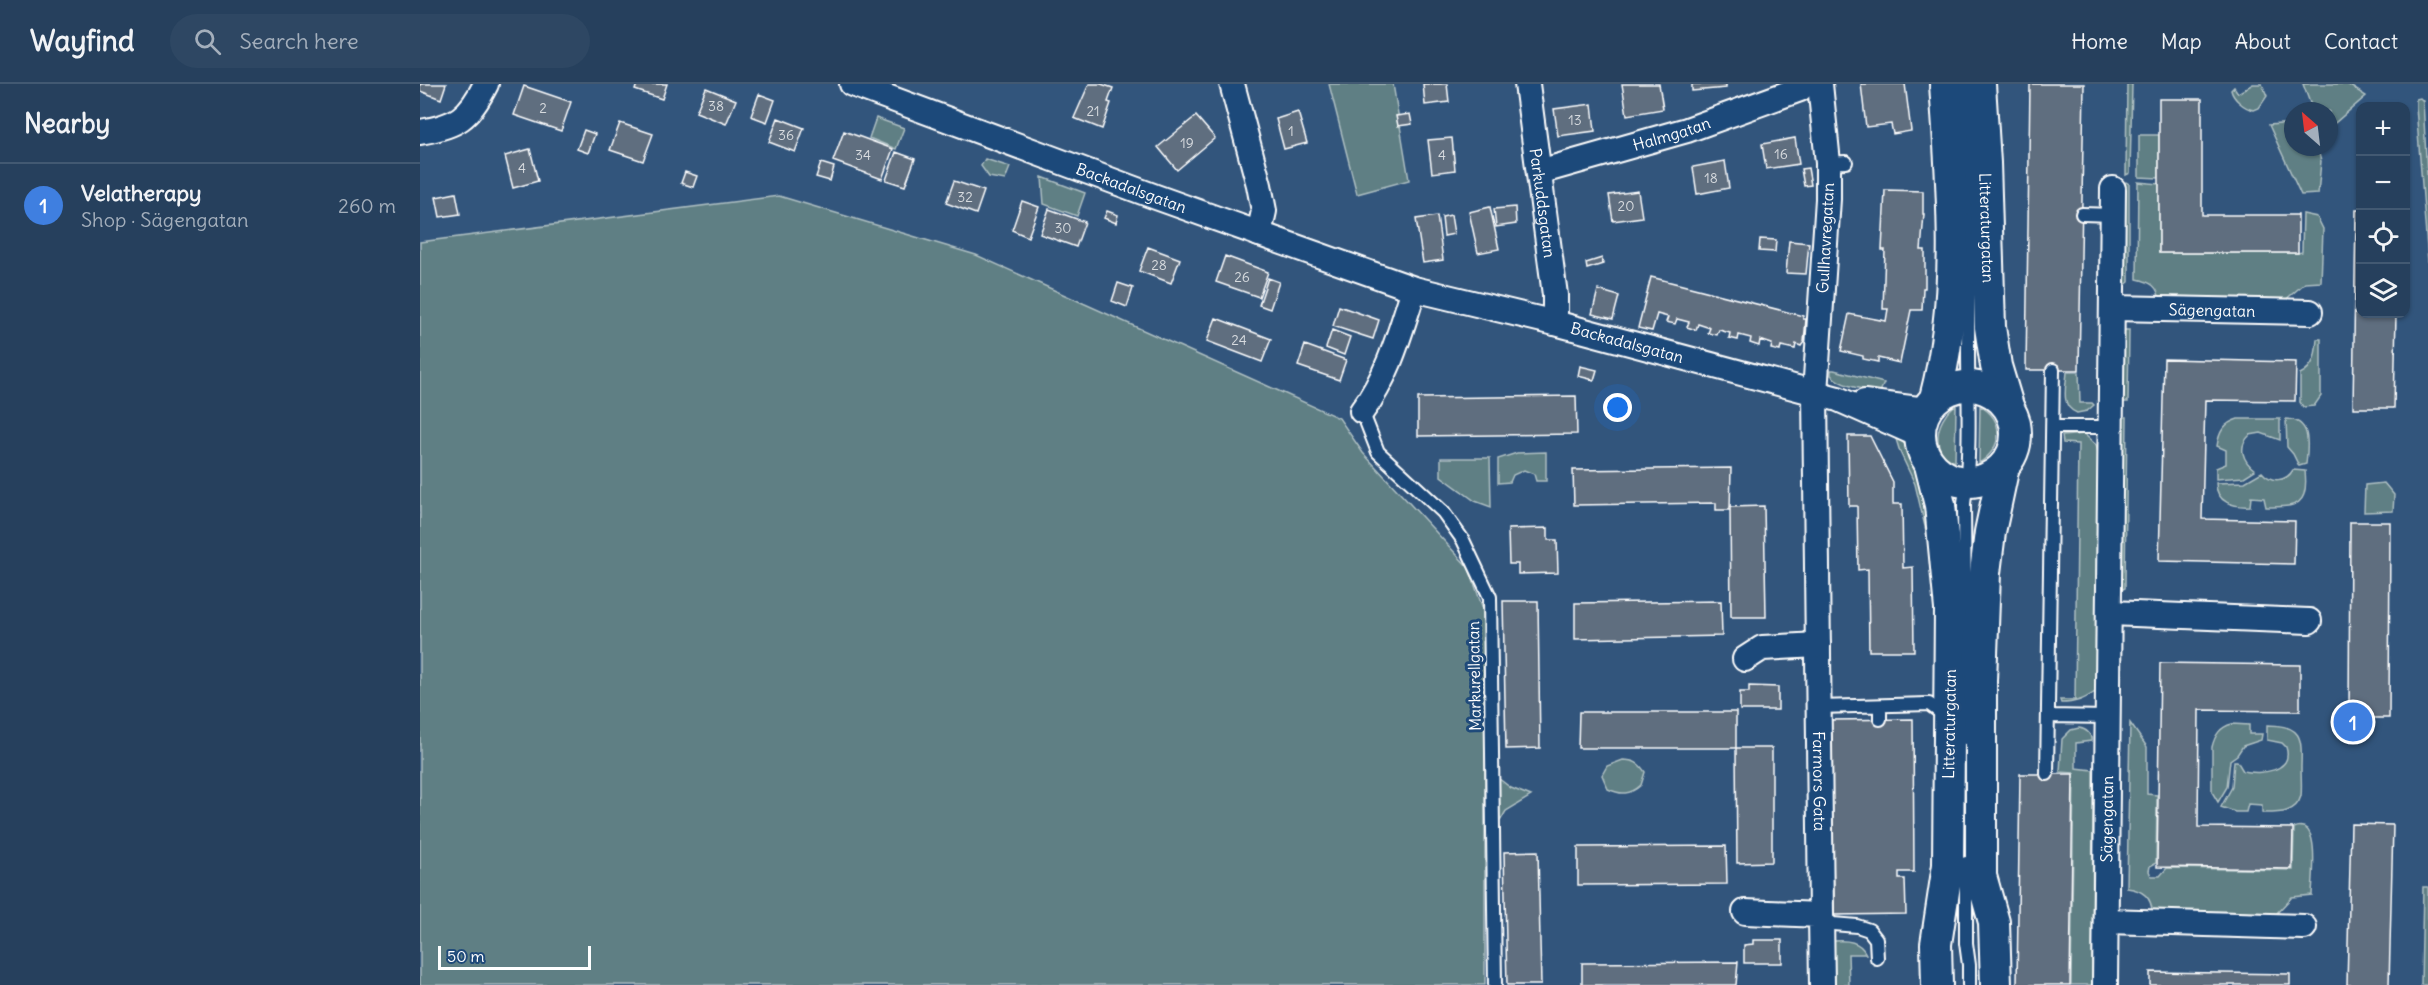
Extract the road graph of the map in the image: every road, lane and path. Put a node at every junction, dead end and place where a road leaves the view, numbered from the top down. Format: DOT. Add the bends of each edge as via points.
graph roads {
  1 [pos="486,84"];
  2 [pos="852,84"];
  3 [pos="1232,84"];
  4 [pos="1527,84"];
  5 [pos="1945,84"];
  6 [pos="1962,84"];
  7 [pos="1980,84"];
  8 [pos="1810,86"];
  9 [pos="420,132"];
  10 [pos="1539,172"];
  11 [pos="2113,189"];
  12 [pos="2082,214"];
  13 [pos="2113,215"];
  14 [pos="1259,234"];
  15 [pos="1414,289"];
  16 [pos="2113,308"];
  17 [pos="2310,312"];
  18 [pos="1555,322"];
  19 [pos="2053,370"];
  20 [pos="1969,385"];
  21 [pos="1826,396"];
  22 [pos="2008,406"];
  23 [pos="1362,411"];
  24 [pos="1927,414"];
  25 [pos="2053,427"];
  26 [pos="2110,427"];
  27 [pos="1930,465"];
  28 [pos="2004,466"];
  29 [pos="1967,482"];
  30 [pos="2110,613"];
  31 [pos="2309,621"];
  32 [pos="1818,645"];
  33 [pos="1745,659"];
  34 [pos="1880,706"];
  35 [pos="1819,707"];
  36 [pos="2049,716"];
  37 [pos="2108,717"];
  38 [pos="1880,719"];
  39 [pos="1949,721"];
  40 [pos="1966,755"];
  41 [pos="2047,774"];
  42 [pos="1966,854"];
  43 [pos="1745,912"];
  44 [pos="1821,915"];
  45 [pos="2107,921"];
  46 [pos="2304,927"];
  47 [pos="1877,958"];
  48 [pos="1495,985"];
  49 [pos="1822,985"];
  50 [pos="1937,985"];
  51 [pos="1968,985"];
  52 [pos="1996,985"];
  53 [pos="2105,985"];
  1 -- 9 [label="street" via="470,112 461,119"];
  2 -- 14 [label="street, Backadalsgatan"];
  3 -- 14 [label="street" via="1264,211"];
  4 -- 10 [label="street, Parkuddsgatan"];
  5 -- 24 [label="street, Litteraturgatan" via="1954,244 1951,300 1941,377"];
  6 -- 20 [label="lane"];
  7 -- 22 [label="street, Litteraturgatan" via="1990,327"];
  8 -- 10 [label="street, Halmgatan" via="1687,130"];
  8 -- 21 [label="street, Gullhavregatan" via="1837,163 1828,199"];
  10 -- 18 [label="street, Parkuddsgatan"];
  11 -- 13 [label="street, Sägengatan"];
  12 -- 13 [label="lane"];
  13 -- 16 [label="street, Sägengatan"];
  14 -- 15 [label="street, Backadalsgatan"];
  15 -- 18 [label="street, Backadalsgatan"];
  15 -- 23 [label="street" via="1391,359 1377,391"];
  16 -- 17 [label="street, Sägengatan"];
  16 -- 26 [label="street, Sägengatan"];
  18 -- 21 [label="street, Backadalsgatan"];
  19 -- 25 [label="lane"];
  20 -- 22 [label="street" via="1991,391"];
  20 -- 24 [label="street" via="1945,391"];
  20 -- 29 [label="lane"];
  21 -- 24 [label="street, Backadalsgatan"];
  21 -- 32 [label="street, Farmors Gata"];
  22 -- 28 [label="street, Litteraturgatan" via="2017,437 2011,458"];
  23 -- 48 [label="lane, Markurellgatan" via="1378,452 1443,512 1463,540 1490,597"];
  24 -- 27 [label="street, Litteraturgatan" via="1924,456"];
  25 -- 26 [label="lane"];
  25 -- 36 [label="lane"];
  26 -- 30 [label="street, Sägengatan"];
  27 -- 29 [label="street" via="1947,478"];
  27 -- 39 [label="street, Litteraturgatan" via="1940,505 1950,609"];
  28 -- 29 [label="street" via="1987,478"];
  28 -- 52 [label="street, Litteraturgatan" via="1985,573 1981,681 1981,876 1994,922"];
  29 -- 40 [label="lane"];
  30 -- 31 [label="street"];
  30 -- 37 [label="street, Sägengatan"];
  32 -- 33 [label="street" via="1762,648"];
  32 -- 35 [label="street, Farmors Gata"];
  34 -- 35 [label="lane"];
  34 -- 38 [label="lane"];
  34 -- 39 [label="lane" via="1929,704"];
  35 -- 44 [label="street, Farmors Gata"];
  36 -- 37 [label="lane"];
  36 -- 41 [label="lane"];
  37 -- 45 [label="street, Sägengatan"];
  39 -- 50 [label="street, Litteraturgatan" via="1948,865 1936,944"];
  42 -- 51 [label="lane"];
  43 -- 44 [label="street"];
  44 -- 47 [label="lane" via="1833,924 1869,930 1876,939"];
  44 -- 49 [label="street, Farmors Gata"];
  45 -- 46 [label="street"];
  45 -- 53 [label="street, Sägengatan"];
}
